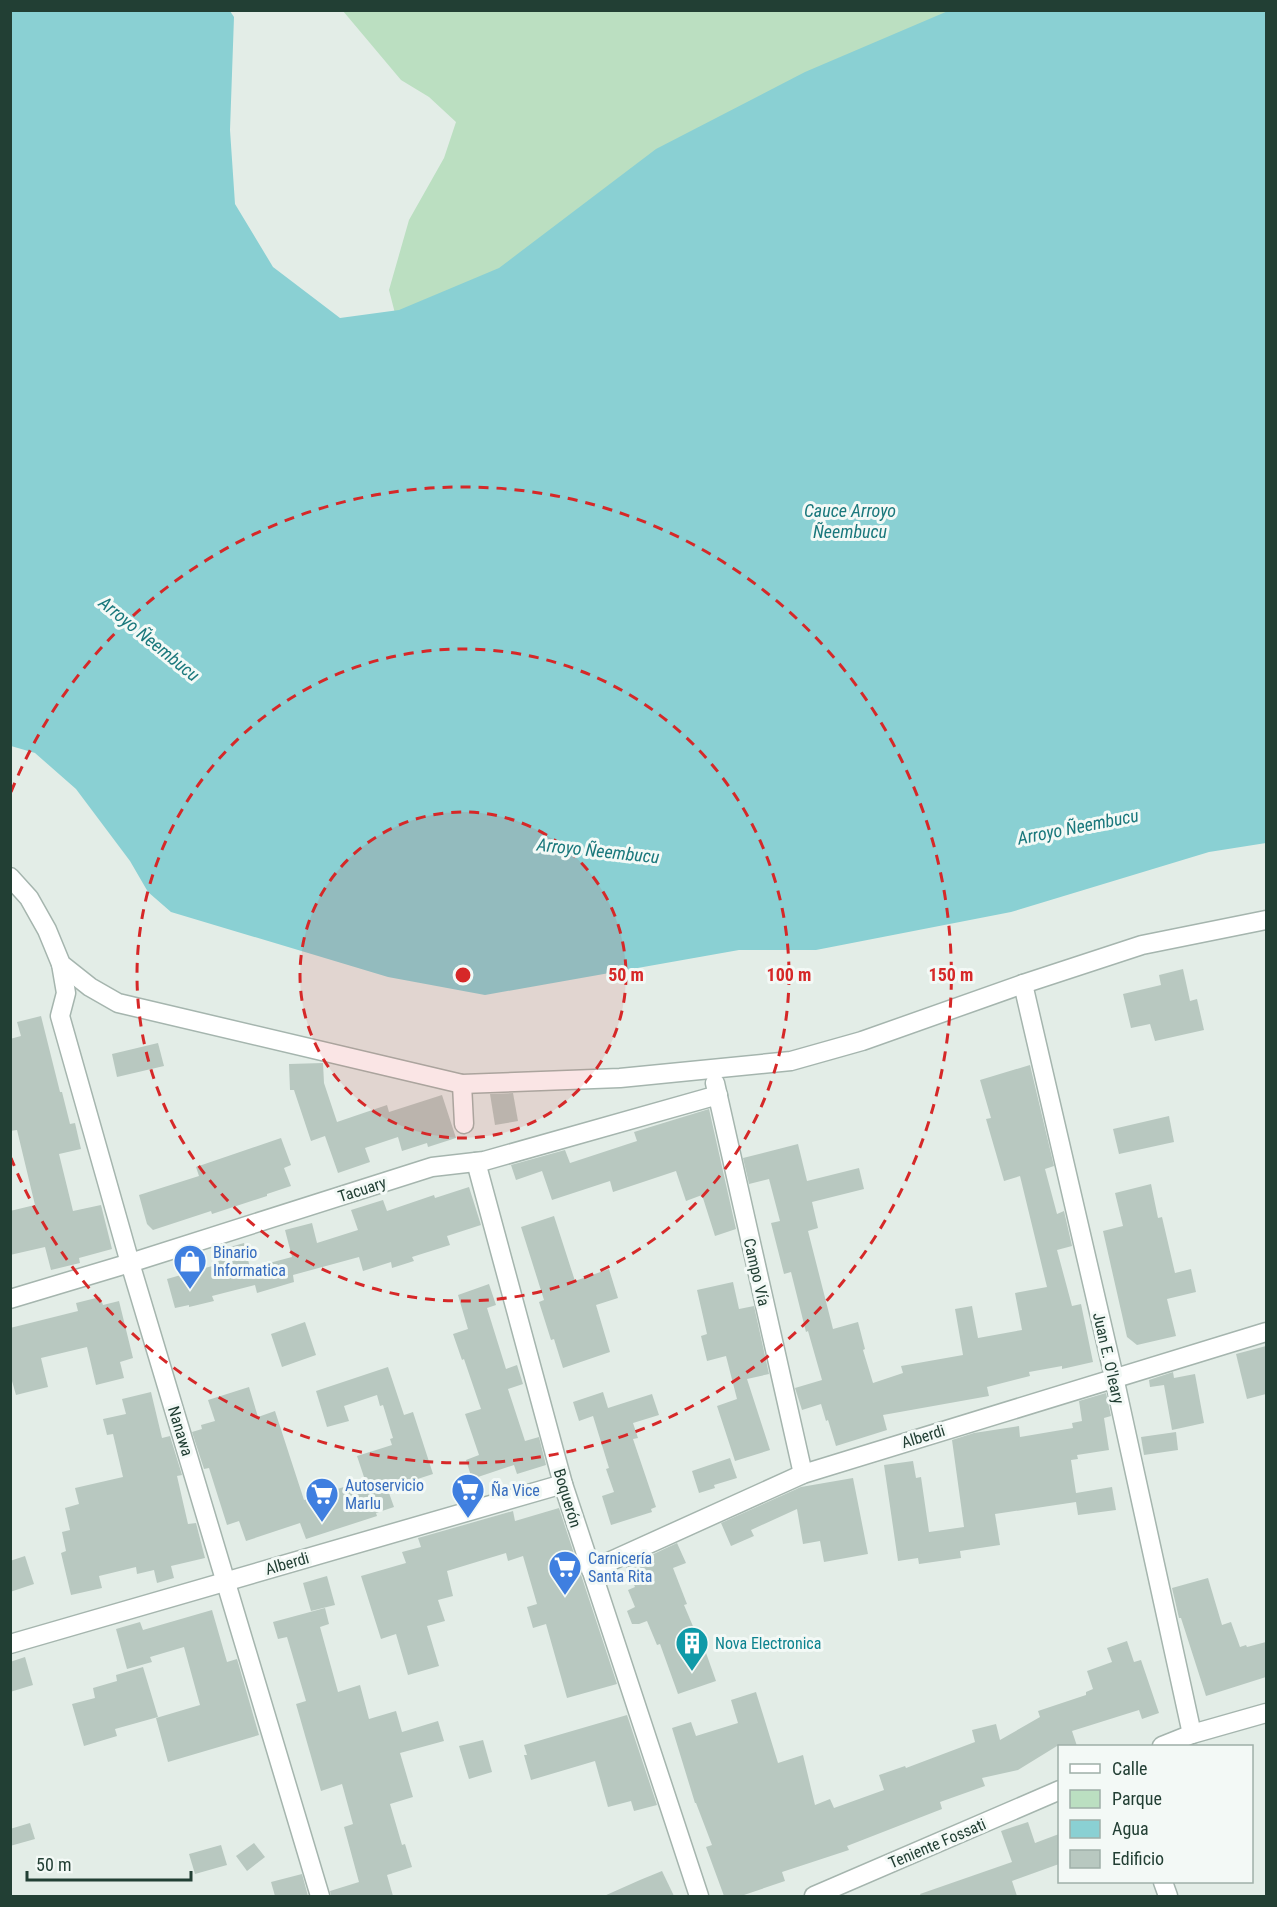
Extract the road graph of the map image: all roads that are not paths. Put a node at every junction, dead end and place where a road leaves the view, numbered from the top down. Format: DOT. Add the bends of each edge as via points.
graph roads {
  1 [pos="10,877"];
  2 [pos="1266,920"];
  3 [pos="61,964"];
  4 [pos="1023,984"];
  5 [pos="712,1070"];
  6 [pos="462,1084"];
  7 [pos="718,1095"];
  8 [pos="464,1125"];
  9 [pos="476,1162"];
  10 [pos="130,1263"];
  11 [pos="10,1299"];
  12 [pos="1266,1332"];
  13 [pos="1114,1377"];
  14 [pos="803,1474"];
  15 [pos="563,1484"];
  16 [pos="591,1570"];
  17 [pos="225,1581"];
  18 [pos="10,1644"];
  19 [pos="1266,1713"];
  20 [pos="1192,1734"];
  21 [pos="1164,1745"];
  22 [pos="1058,1790"];
  23 [pos="320,1896"];
  24 [pos="699,1896"];
  25 [pos="814,1896"];
  1 -- 3 [label="street, Nanawa" via="33,906"];
  2 -- 4 [label="street" via="1142,945"];
  3 -- 6 [label="street" via="118,1003"];
  3 -- 10 [label="street, Nanawa" via="66,993 60,1016"];
  4 -- 5 [label="street" via="861,1041 791,1061"];
  4 -- 13 [label="street, Juan E. O'leary"];
  5 -- 6 [label="street"];
  5 -- 7 [label="street, Campo Vía"];
  6 -- 8 [label="street"];
  7 -- 9 [label="street, Tacuary"];
  7 -- 14 [label="street, Campo Vía"];
  9 -- 10 [label="street, Tacuary" via="432,1167"];
  9 -- 15 [label="street, Boquerón"];
  10 -- 11 [label="street, Tacuary"];
  10 -- 17 [label="street, Nanawa"];
  12 -- 13 [label="street, Alberdi"];
  13 -- 14 [label="street, Alberdi"];
  13 -- 20 [label="street, Juan E. O'leary"];
  14 -- 16 [label="street, Alberdi"];
  15 -- 16 [label="street, Boquerón"];
  15 -- 17 [label="street, Alberdi"];
  16 -- 24 [label="street, Boquerón"];
  17 -- 18 [label="street, Alberdi"];
  17 -- 23 [label="street, Nanawa"];
  19 -- 20 [label="street"];
  20 -- 21 [label="street"];
  22 -- 25 [label="street, Teniente Fossati"];
}
